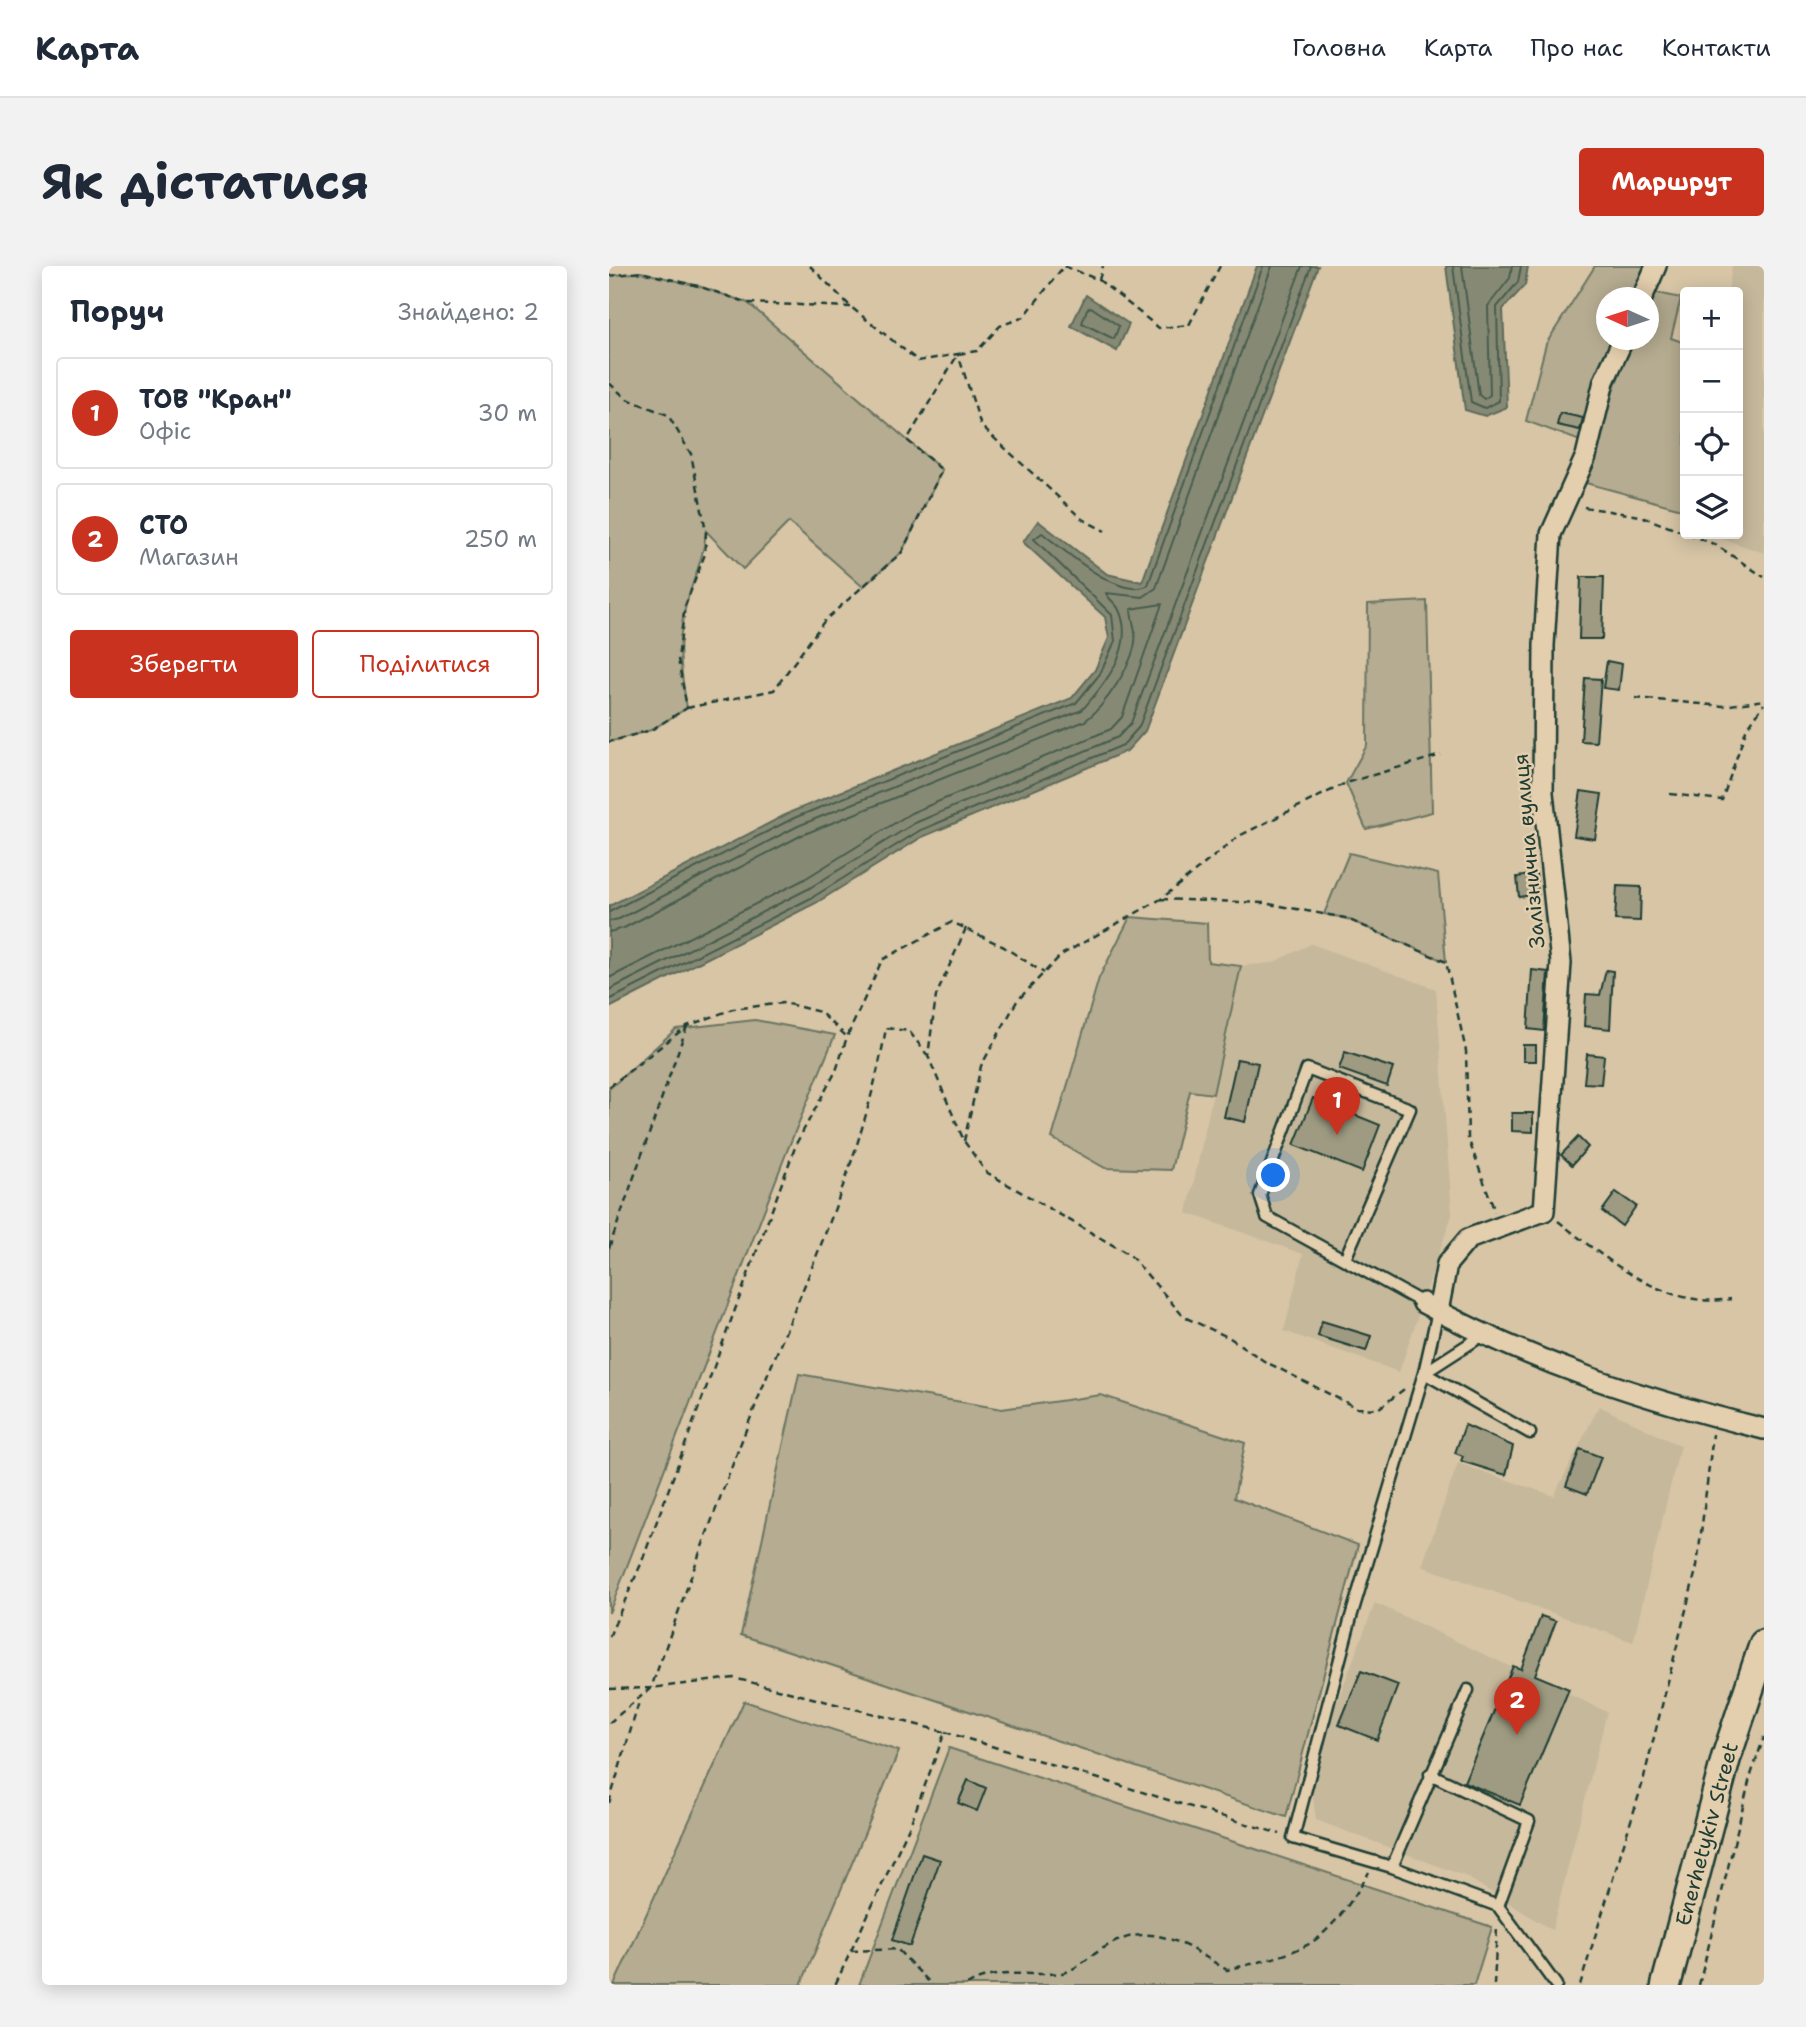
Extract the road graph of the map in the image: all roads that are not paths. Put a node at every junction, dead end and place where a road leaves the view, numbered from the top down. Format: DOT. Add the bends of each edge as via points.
graph roads {
  1 [pos="1656,266"];
  2 [pos="1647,287"];
  3 [pos="1618,350"];
  4 [pos="1345,1259"];
  5 [pos="1431,1307"];
  6 [pos="1483,1335"];
  7 [pos="1425,1373"];
  8 [pos="1764,1429"];
  9 [pos="1530,1433"];
  10 [pos="1764,1644"];
  11 [pos="1468,1690"];
  12 [pos="1430,1774"];
  13 [pos="1392,1867"];
  14 [pos="1498,1906"];
  15 [pos="1556,1985"];
  16 [pos="1666,1985"];
  1 -- 2 [label="street"];
  3 -- 5 [label="street, Залізнична вулиця" via="1604,381 1586,456 1551,534 1544,645 1543,793 1561,963 1544,1211 1468,1239 1447,1264"];
  4 -- 4 [label="lane" via="1267,1217 1260,1195 1307,1069 1410,1109"];
  4 -- 5 [label="lane"];
  5 -- 6 [label="street"];
  5 -- 7 [label="lane"];
  6 -- 7 [label="lane"];
  6 -- 8 [label="street" via="1620,1390"];
  7 -- 9 [label="lane"];
  7 -- 13 [label="lane" via="1350,1617 1293,1838"];
  10 -- 16 [label="main road, Enerhetykiv Street" via="1726,1758"];
  11 -- 12 [label="lane"];
  12 -- 13 [label="lane"];
  12 -- 14 [label="lane" via="1529,1821"];
  13 -- 14 [label="lane"];
  14 -- 15 [label="lane"];
}
